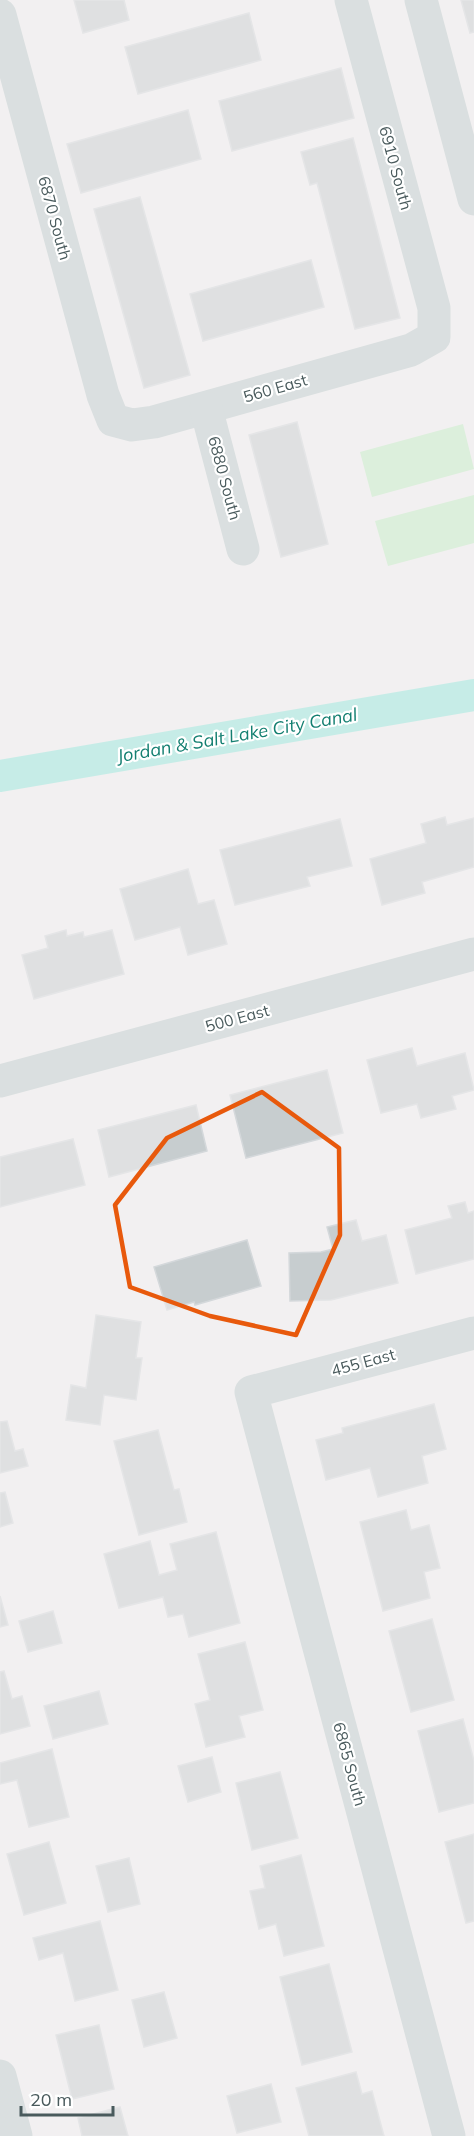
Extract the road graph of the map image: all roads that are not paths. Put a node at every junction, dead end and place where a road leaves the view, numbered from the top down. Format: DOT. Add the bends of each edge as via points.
graph roads {
  1 [pos="351,0"];
  2 [pos="421,0"];
  3 [pos="0,15"];
  4 [pos="474,199"];
  5 [pos="434,337"];
  6 [pos="206,408"];
  7 [pos="113,420"];
  8 [pos="243,549"];
  9 [pos="474,954"];
  10 [pos="0,1081"];
  11 [pos="474,1333"];
  12 [pos="251,1392"];
  13 [pos="0,2076"];
  14 [pos="16,2136"];
  15 [pos="449,2136"];
  1 -- 5 [label="street, 6910 South" via="434,308"];
  2 -- 4 [label="street"];
  3 -- 7 [label="street, 6870 South"];
  5 -- 6 [label="street, 560 East" via="411,351"];
  6 -- 7 [label="street, 560 East" via="132,425"];
  6 -- 8 [label="street, 6880 South"];
  9 -- 10 [label="street, 500 East"];
  11 -- 12 [label="street, 455 East"];
  12 -- 15 [label="street, 6865 South"];
  13 -- 14 [label="street"];
}
